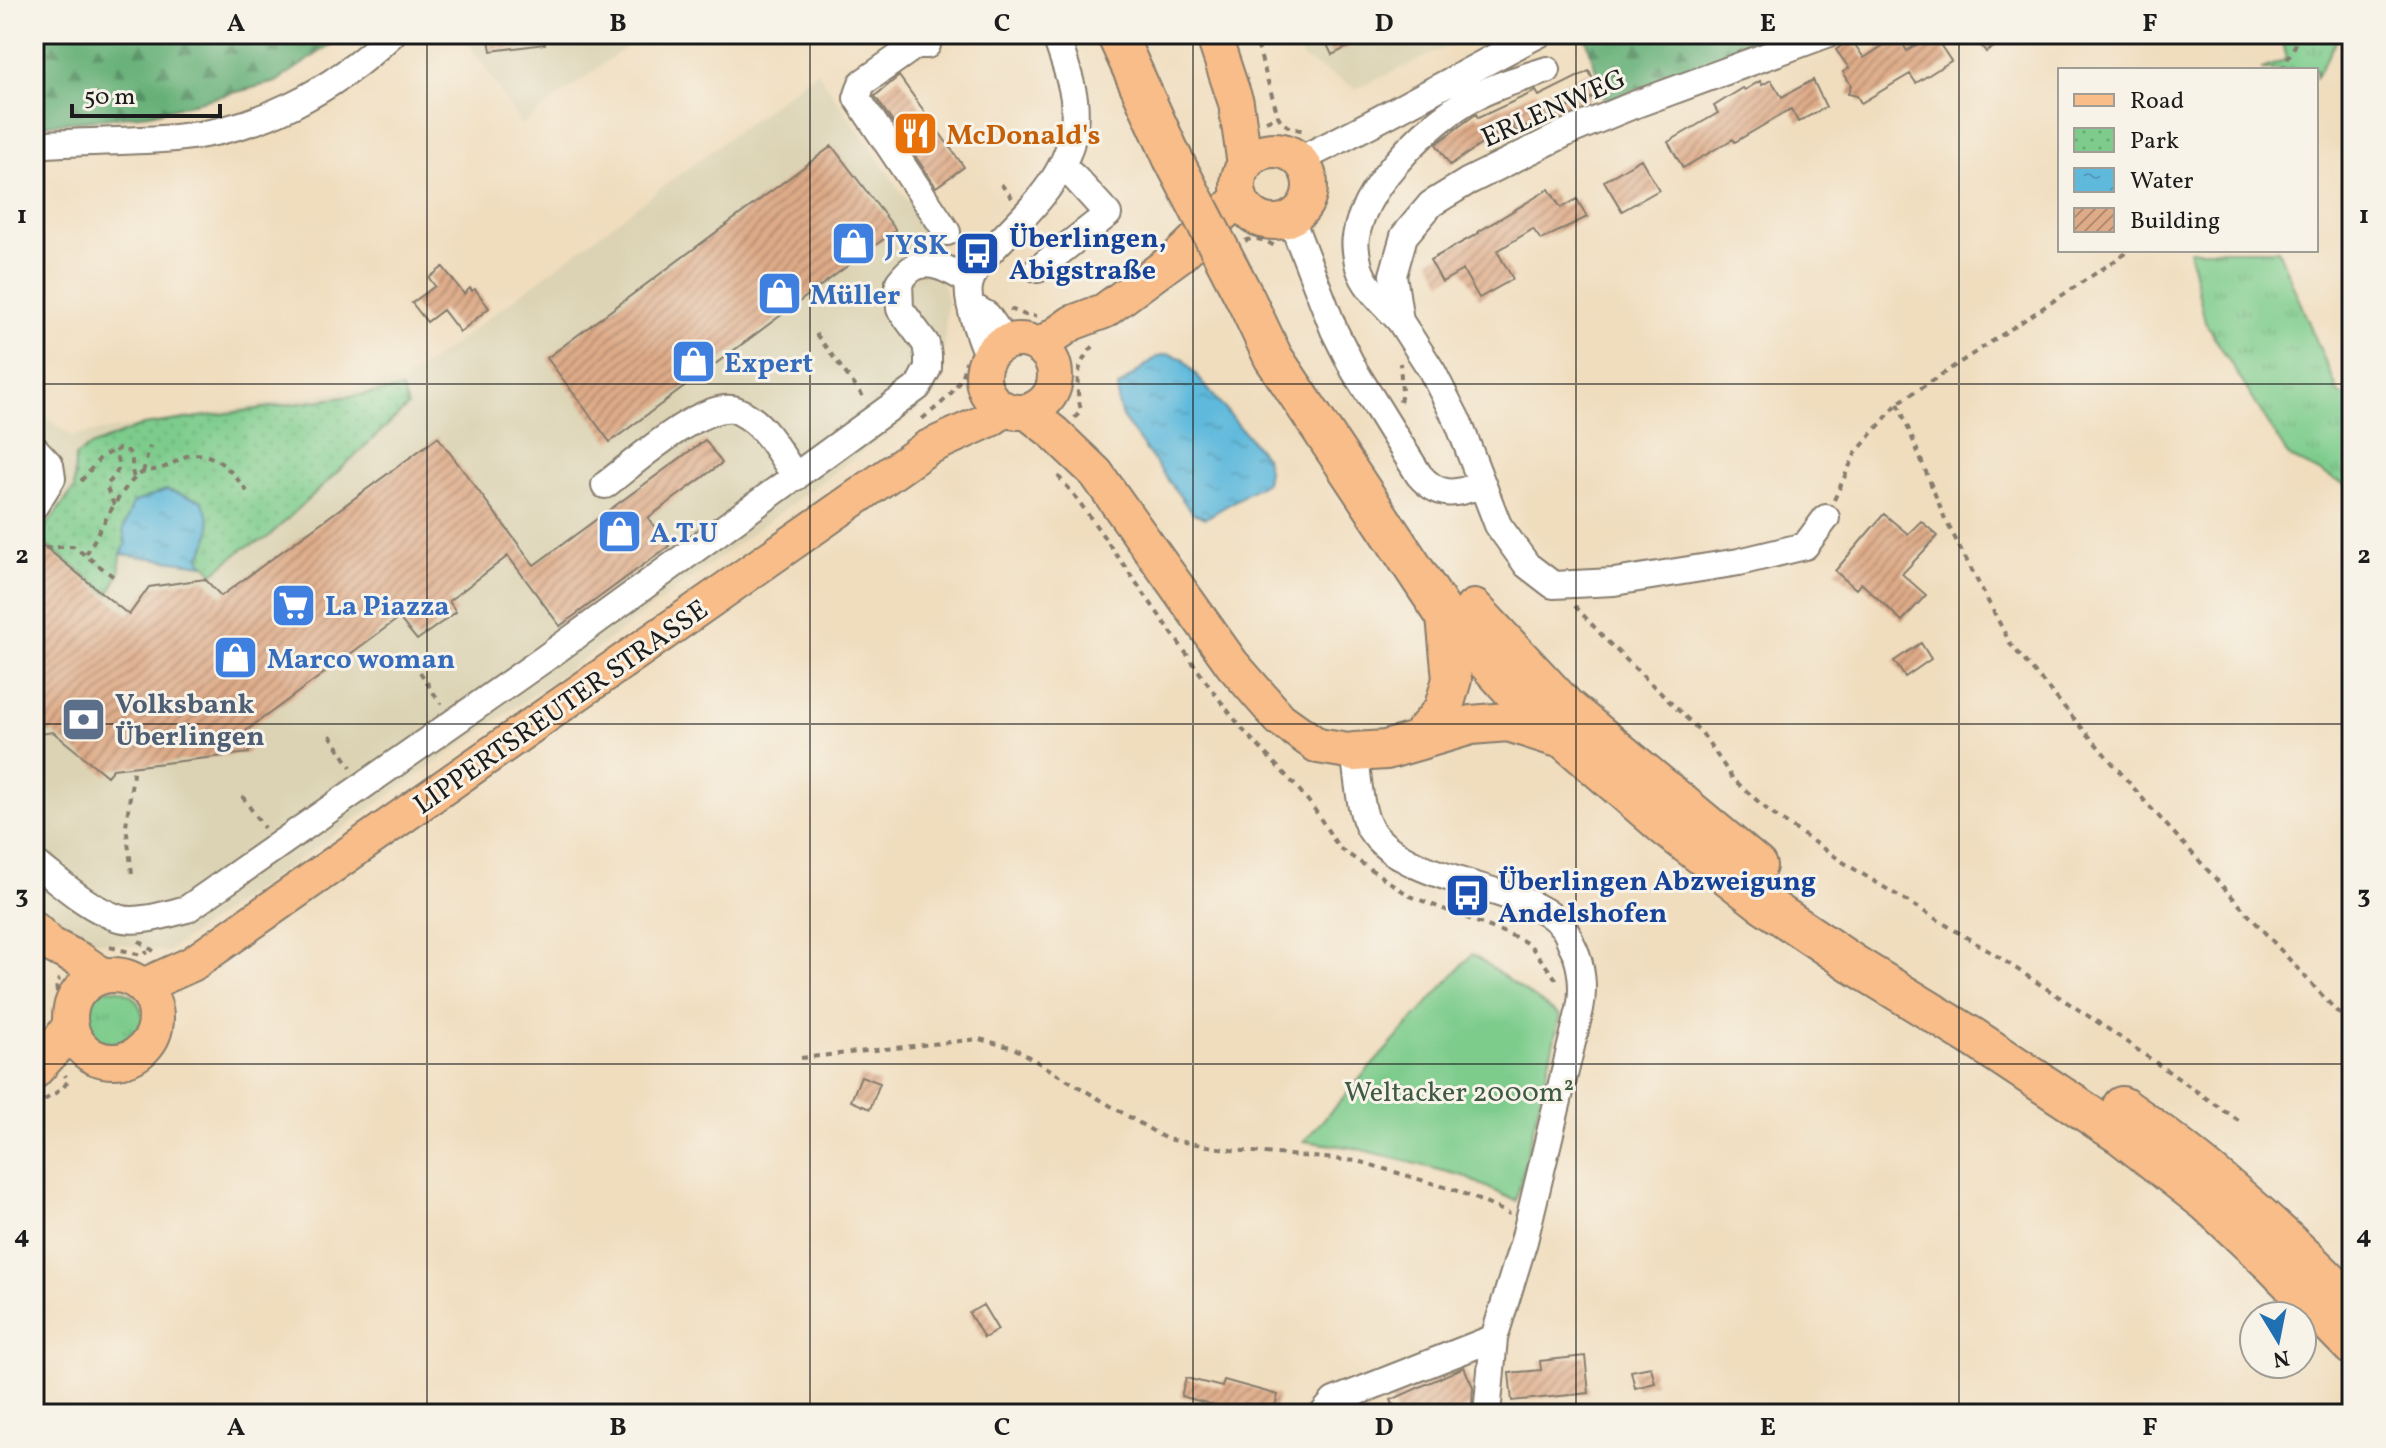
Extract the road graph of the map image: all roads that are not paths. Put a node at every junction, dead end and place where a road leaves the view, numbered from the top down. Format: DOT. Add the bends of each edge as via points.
graph roads {
  1 [pos="392,34"];
  2 [pos="1055,34"];
  3 [pos="1116,34"];
  4 [pos="1213,34"];
  5 [pos="1539,34"];
  6 [pos="1827,34"];
  7 [pos="927,45"];
  8 [pos="1547,70"];
  9 [pos="34,145"];
  10 [pos="1063,167"];
  11 [pos="1274,184"];
  12 [pos="947,232"];
  13 [pos="1038,269"];
  14 [pos="971,295"];
  15 [pos="1104,311"];
  16 [pos="1400,321"];
  17 [pos="1044,332"];
  18 [pos="996,377"];
  19 [pos="1054,383"];
  20 [pos="34,448"];
  21 [pos="1096,473"];
  22 [pos="796,477"];
  23 [pos="1481,484"];
  24 [pos="605,485"];
  25 [pos="1372,503"];
  26 [pos="35,505"];
  27 [pos="1826,518"];
  28 [pos="1446,617"];
  29 [pos="1565,740"];
  30 [pos="1417,741"];
  31 [pos="1354,752"];
  32 [pos="34,862"];
  33 [pos="43,937"];
  34 [pos="150,999"];
  35 [pos="85,1012"];
  36 [pos="34,1072"];
  37 [pos="34,1079"];
  38 [pos="2352,1304"];
  39 [pos="1494,1338"];
  40 [pos="2352,1346"];
  41 [pos="1323,1414"];
  42 [pos="1487,1414"];
  1 -- 9 [label="street" via="320,90 236,127 177,138"];
  2 -- 10 [label="street" via="1074,99 1073,132"];
  3 -- 25 [label="highway, bridge" via="1273,357"];
  4 -- 11 [label="main road" via="1236,103"];
  5 -- 11 [label="street"];
  6 -- 16 [label="street, ERLENWEG" via="1568,132 1431,204 1404,236 1393,275"];
  7 -- 12 [label="street" via="916,45 862,83 857,98"];
  8 -- 16 [label="street, ERLENWEG" via="1458,107 1423,136 1374,191 1355,240 1360,270"];
  10 -- 13 [label="street" via="1108,214"];
  10 -- 14 [label="street" via="985,257"];
  11 -- 15 [label="main road"];
  11 -- 23 [label="street" via="1334,330 1419,475 1431,489 1448,493"];
  14 -- 18 [label="street" via="987,315"];
  14 -- 22 [label="street" via="955,273 923,264 899,282 900,309 926,344 928,368 918,387"];
  15 -- 17 [label="main road"];
  15 -- 19 [label="main road"];
  16 -- 23 [label="street, ERLENWEG" via="1459,424"];
  17 -- 18 [label="main road" via="1029,341 1018,339"];
  17 -- 19 [label="main road"];
  18 -- 19 [label="main road, LIPPERTSREUTER STRASSE" via="1042,404"];
  18 -- 21 [label="main road"];
  18 -- 34 [label="main road, LIPPERTSREUTER STRASSE" via="927,448 192,964"];
  19 -- 21 [label="main road"];
  20 -- 26 [label="street" via="50,465 52,478"];
  21 -- 31 [label="main road" via="1259,697 1318,746"];
  22 -- 24 [label="street" via="766,434 733,409 709,412 680,427"];
  22 -- 32 [label="street" via="187,909 157,918 120,919"];
  23 -- 27 [label="street, ERLENWEG" via="1498,525 1527,565 1553,585 1614,582 1805,546"];
  25 -- 28 [label="highway"];
  25 -- 38 [label="highway" via="1566,707 1696,817 1789,892 2167,1137 2240,1196"];
  28 -- 29 [label="highway"];
  28 -- 30 [label="highway" via="1452,679 1443,710"];
  29 -- 30 [label="highway" via="1508,722 1471,725"];
  29 -- 40 [label="highway" via="1761,902 2122,1136 2206,1202"];
  30 -- 31 [label="highway"];
  31 -- 39 [label="street" via="1370,829 1393,853 1538,906 1564,928 1578,959 1582,997 1572,1050"];
  33 -- 35 [label="main road"];
  34 -- 35 [label="main road" via="131,979 118,975"];
  34 -- 35 [label="main road" via="156,1027 151,1040 129,1059 114,1062 100,1060"];
  35 -- 36 [label="main road"];
  35 -- 37 [label="main road"];
  39 -- 41 [label="street" via="1334,1401"];
  39 -- 42 [label="street"];
}
